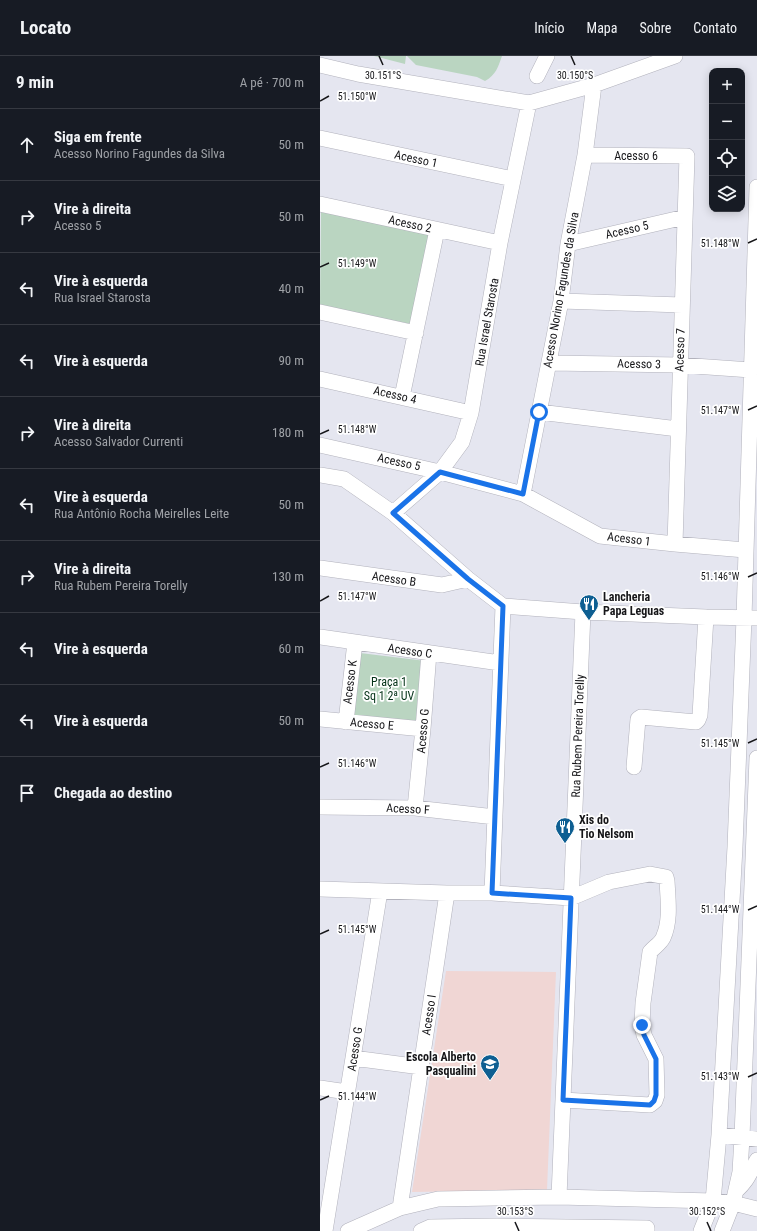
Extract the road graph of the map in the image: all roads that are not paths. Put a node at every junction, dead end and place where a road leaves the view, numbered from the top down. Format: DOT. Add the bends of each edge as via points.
graph roads {
  1 [pos="547,56"];
  2 [pos="675,56"];
  3 [pos="320,65"];
  4 [pos="537,76"];
  5 [pos="594,85"];
  6 [pos="529,103"];
  7 [pos="320,138"];
  8 [pos="585,155"];
  9 [pos="687,156"];
  10 [pos="513,179"];
  11 [pos="757,187"];
  12 [pos="320,204"];
  13 [pos="685,217"];
  14 [pos="437,230"];
  15 [pos="500,243"];
  16 [pos="568,244"];
  17 [pos="561,301"];
  18 [pos="682,305"];
  19 [pos="320,312"];
  20 [pos="416,333"];
  21 [pos="550,362"];
  22 [pos="680,365"];
  23 [pos="751,370"];
  24 [pos="320,379"];
  25 [pos="402,397"];
  26 [pos="539,412"];
  27 [pos="754,412"];
  28 [pos="471,413"];
  29 [pos="678,429"];
  30 [pos="320,445"];
  31 [pos="440,472"];
  32 [pos="320,475"];
  33 [pos="523,494"];
  34 [pos="752,509"];
  35 [pos="393,513"];
  36 [pos="675,544"];
  37 [pos="745,550"];
  38 [pos="320,568"];
  39 [pos="468,579"];
  40 [pos="503,606"];
  41 [pos="583,612"];
  42 [pos="706,617"];
  43 [pos="750,618"];
  44 [pos="320,637"];
  45 [pos="355,642"];
  46 [pos="429,653"];
  47 [pos="500,664"];
  48 [pos="320,719"];
  49 [pos="346,722"];
  50 [pos="423,729"];
  51 [pos="757,758"];
  52 [pos="634,767"];
  53 [pos="320,807"];
  54 [pos="414,808"];
  55 [pos="495,817"];
  56 [pos="320,889"];
  57 [pos="380,891"];
  58 [pos="447,893"];
  59 [pos="492,893"];
  60 [pos="571,898"];
  61 [pos="353,1058"];
  62 [pos="421,1067"];
  63 [pos="320,1088"];
  64 [pos="347,1092"];
  65 [pos="563,1100"];
  66 [pos="719,1135"];
  67 [pos="750,1138"];
  68 [pos="757,1160"];
  69 [pos="559,1197"];
  70 [pos="734,1197"];
  71 [pos="713,1201"];
  72 [pos="400,1208"];
  73 [pos="757,1209"];
  74 [pos="496,1229"];
  75 [pos="427,1230"];
  76 [pos="325,1231"];
  77 [pos="348,1231"];
  78 [pos="648,1231"];
  79 [pos="701,1231"];
  80 [pos="722,1231"];
  1 -- 4 [label="street"];
  2 -- 5 [label="street"];
  3 -- 6 [label="street" via="358,74"];
  5 -- 6 [label="street"];
  5 -- 8 [label="street, Acesso Norino Fagundes da Silva"];
  6 -- 10 [label="street, Rua Israel Starosta"];
  7 -- 10 [label="street, Acesso 1"];
  8 -- 9 [label="street, Acesso 6"];
  8 -- 16 [label="street, Acesso Norino Fagundes da Silva"];
  9 -- 13 [label="street, Acesso 7"];
  10 -- 15 [label="street, Rua Israel Starosta"];
  11 -- 23 [label="street"];
  12 -- 14 [label="street, Acesso 2"];
  13 -- 16 [label="street, Acesso 5"];
  13 -- 18 [label="street, Acesso 7"];
  14 -- 15 [label="street, Acesso 2"];
  14 -- 20 [label="street"];
  15 -- 28 [label="street, Rua Israel Starosta"];
  16 -- 17 [label="street, Acesso Norino Fagundes da Silva"];
  17 -- 18 [label="street"];
  17 -- 21 [label="street, Acesso Norino Fagundes da Silva"];
  18 -- 22 [label="street, Acesso 7"];
  19 -- 20 [label="street"];
  20 -- 25 [label="street"];
  21 -- 22 [label="street, Acesso 3"];
  21 -- 26 [label="street, Acesso Norino Fagundes da Silva"];
  22 -- 23 [label="street, Acesso 3"];
  22 -- 29 [label="street, Acesso 7"];
  23 -- 27 [label="street"];
  24 -- 25 [label="street, Acesso 4"];
  25 -- 28 [label="street, Acesso 4"];
  26 -- 29 [label="street"];
  26 -- 33 [label="street, Acesso Norino Fagundes da Silva"];
  27 -- 34 [label="street"];
  28 -- 31 [label="street, Rua Israel Starosta" via="462,442"];
  29 -- 36 [label="street, Acesso 7"];
  30 -- 31 [label="street, Acesso 5"];
  31 -- 33 [label="street, Acesso 5"];
  31 -- 35 [label="street, Rua Israel Starosta"];
  32 -- 35 [label="street" via="344,479"];
  33 -- 36 [label="street, Acesso 1" via="600,536"];
  34 -- 37 [label="street"];
  35 -- 39 [label="street"];
  36 -- 37 [label="street, Acesso 1"];
  37 -- 43 [label="street"];
  38 -- 39 [label="street, Acesso B" via="442,585"];
  39 -- 40 [label="street"];
  40 -- 41 [label="street"];
  40 -- 47 [label="street"];
  41 -- 42 [label="street"];
  41 -- 60 [label="street, Rua Rubem Pereira Torelly"];
  42 -- 43 [label="street"];
  42 -- 52 [label="street" via="698,720 696,722 641,717 638,719"];
  43 -- 66 [label="street"];
  44 -- 45 [label="street, Acesso C"];
  45 -- 46 [label="street, Acesso C"];
  45 -- 49 [label="street, Acesso K"];
  46 -- 47 [label="street, Acesso C"];
  46 -- 50 [label="street, Acesso G"];
  47 -- 55 [label="street"];
  48 -- 49 [label="street, Acesso E"];
  49 -- 50 [label="street, Acesso E"];
  50 -- 54 [label="street, Acesso G"];
  51 -- 67 [label="street"];
  53 -- 54 [label="street, Acesso F"];
  54 -- 55 [label="street, Acesso F"];
  55 -- 59 [label="street"];
  56 -- 57 [label="street"];
  57 -- 58 [label="street"];
  57 -- 61 [label="street, Acesso G"];
  58 -- 59 [label="street"];
  58 -- 62 [label="street, Acesso I"];
  59 -- 60 [label="street"];
  60 -- 65 [label="street, Rua Rubem Pereira Torelly"];
  60 -- 65 [label="street" via="609,882 650,874 666,877 668,881 668,922 663,940 650,952 643,1003 644,1035 656,1059 654,1101 650,1105"];
  61 -- 62 [label="street"];
  61 -- 64 [label="street, Acesso G"];
  62 -- 72 [label="street, Acesso I"];
  63 -- 64 [label="street"];
  64 -- 76 [label="street, Acesso G"];
  65 -- 69 [label="street, Rua Rubem Pereira Torelly"];
  66 -- 67 [label="street"];
  66 -- 71 [label="street"];
  67 -- 70 [label="street"];
  68 -- 70 [label="street" via="751,1174"];
  69 -- 71 [label="street"];
  69 -- 72 [label="street" via="438,1200"];
  70 -- 71 [label="street"];
  70 -- 73 [label="street"];
  70 -- 80 [label="street"];
  71 -- 79 [label="street"];
  72 -- 77 [label="street"];
  74 -- 75 [label="street"];
  74 -- 78 [label="street" via="647,1228"];
}
